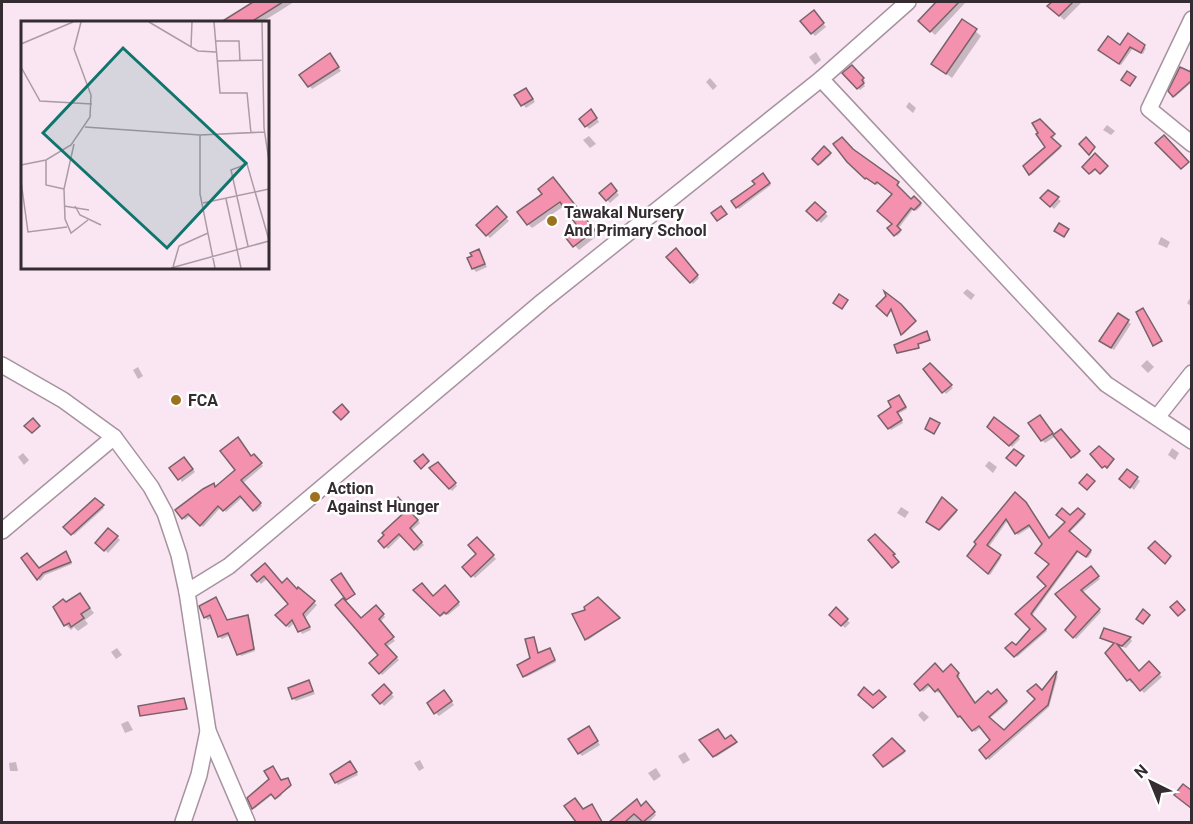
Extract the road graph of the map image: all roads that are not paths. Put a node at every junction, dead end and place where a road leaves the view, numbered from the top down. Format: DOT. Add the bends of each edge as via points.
graph roads {
  1 [pos="908,2"];
  2 [pos="1191,19"];
  3 [pos="820,79"];
  4 [pos="1191,144"];
  5 [pos="2,365"];
  6 [pos="1191,373"];
  7 [pos="1158,416"];
  8 [pos="114,438"];
  9 [pos="1191,441"];
  10 [pos="2,531"];
  11 [pos="187,592"];
  12 [pos="208,730"];
  13 [pos="183,822"];
  14 [pos="247,822"];
  1 -- 3 [label="street"];
  2 -- 4 [label="street" via="1149,109"];
  3 -- 7 [label="street" via="1106,384"];
  3 -- 11 [label="street" via="543,301 229,567"];
  5 -- 8 [label="street" via="63,400"];
  6 -- 7 [label="street"];
  7 -- 9 [label="street"];
  8 -- 10 [label="street"];
  8 -- 11 [label="street" via="151,487 165,513"];
  11 -- 12 [label="street"];
  12 -- 13 [label="street" via="199,775"];
  12 -- 14 [label="street"];
}
